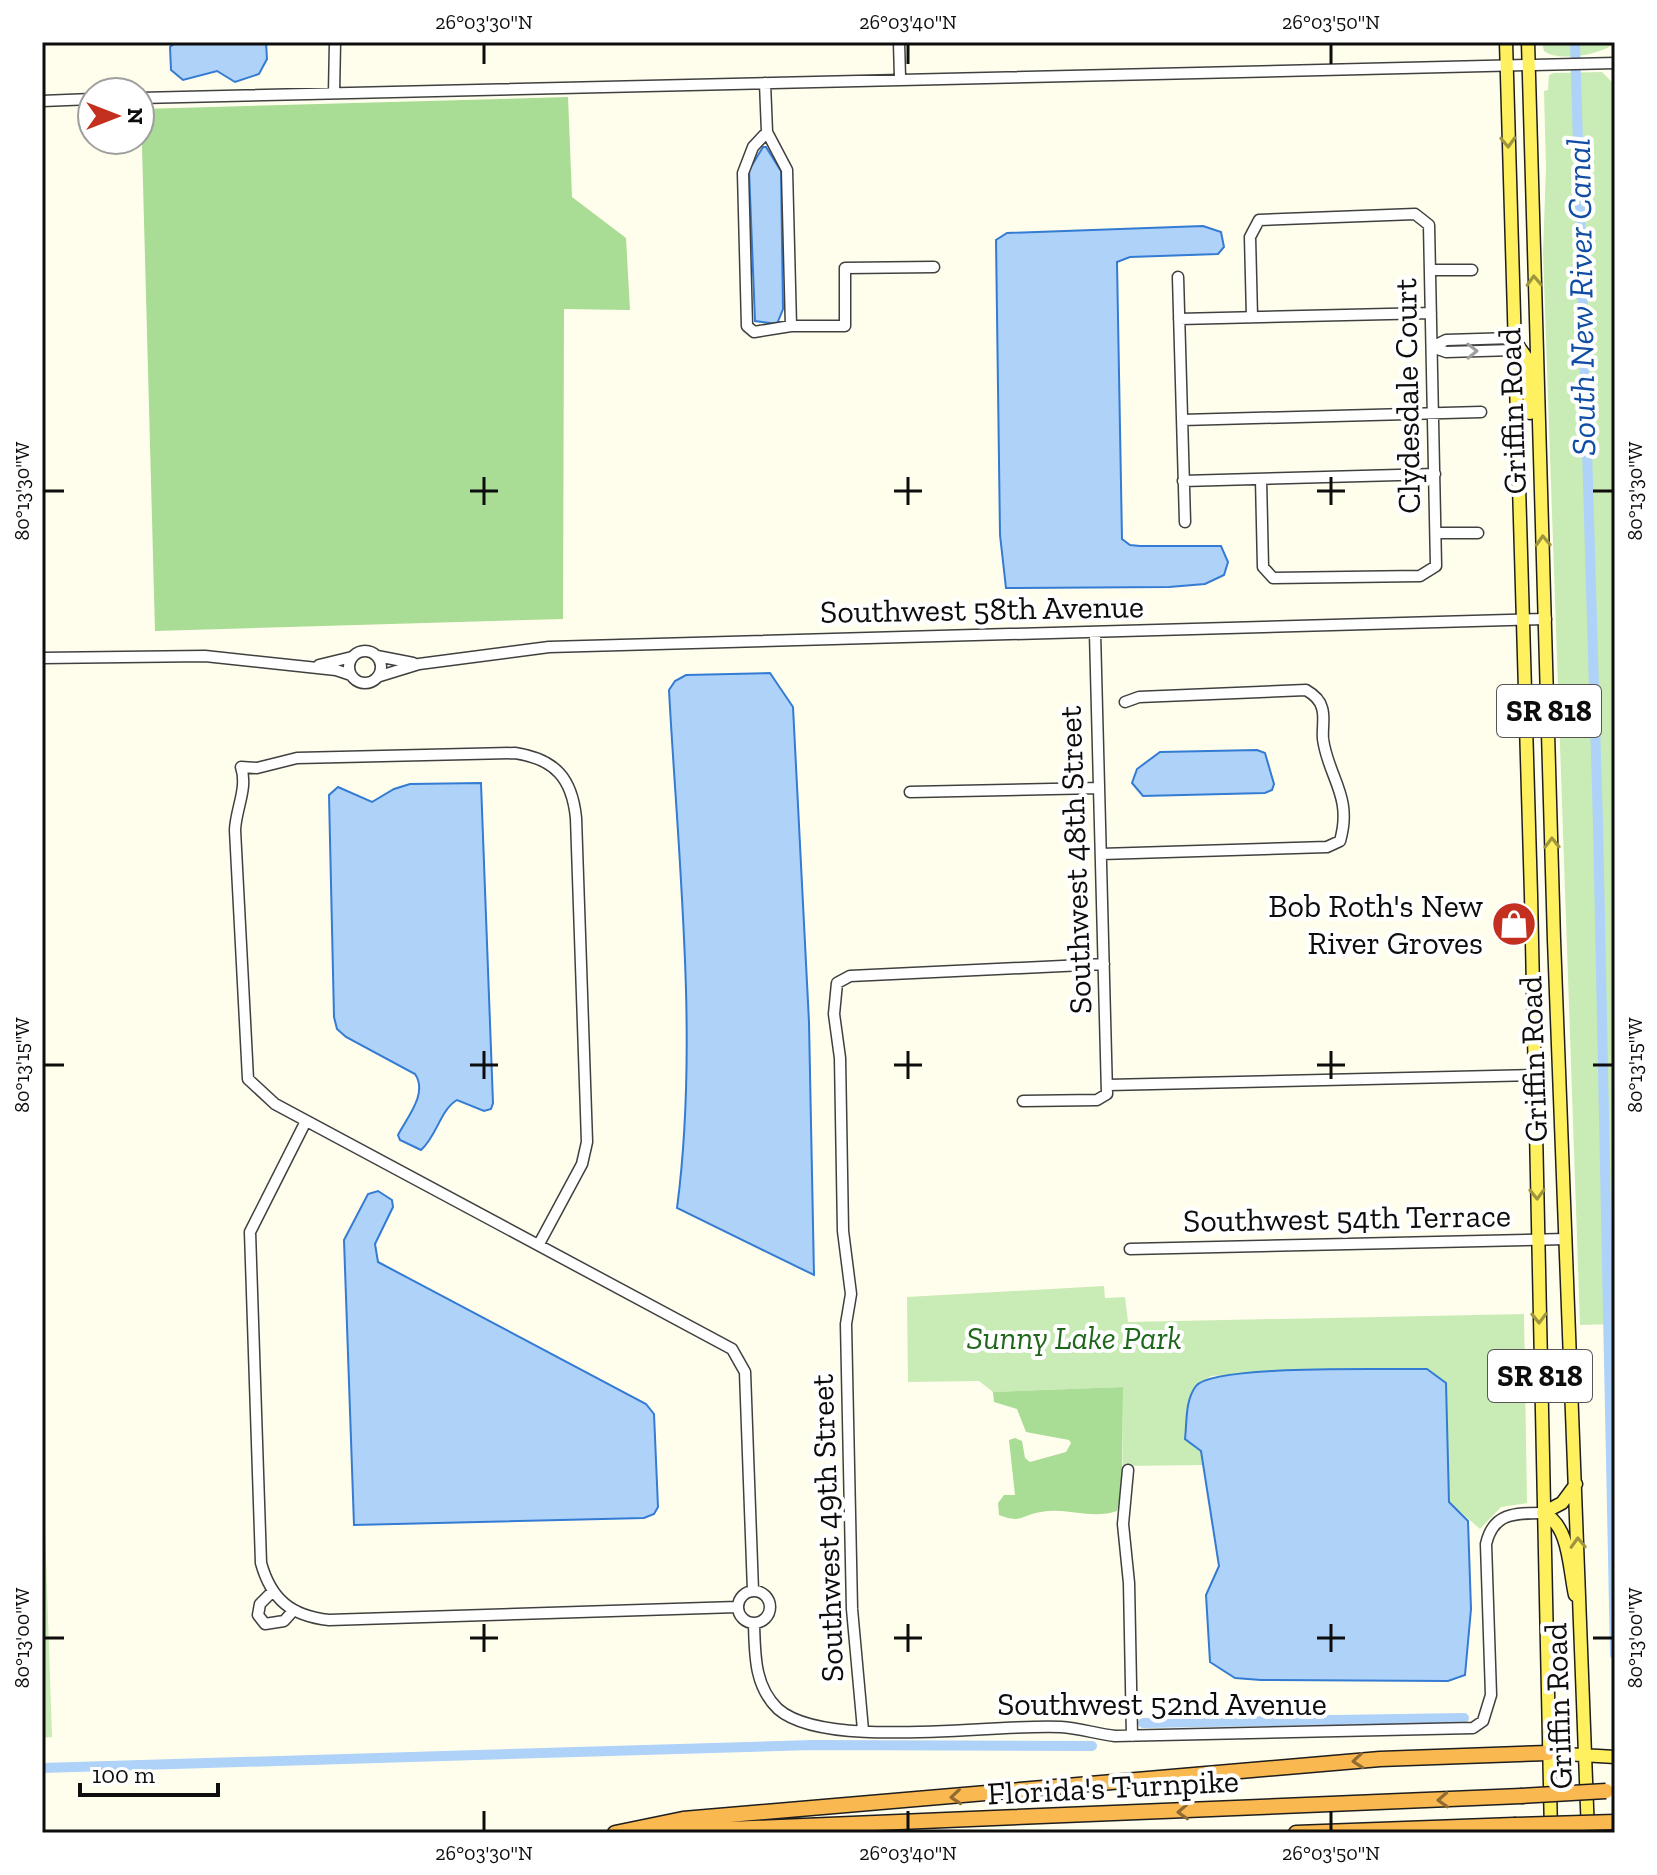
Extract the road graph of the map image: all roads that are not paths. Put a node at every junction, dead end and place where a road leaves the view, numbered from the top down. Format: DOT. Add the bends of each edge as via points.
graph roads {
  1 [pos="335,42"];
  2 [pos="899,42"];
  3 [pos="1506,42"];
  4 [pos="1528,42"];
  5 [pos="1615,63"];
  6 [pos="1506,64"];
  7 [pos="1529,64"];
  8 [pos="900,78"];
  9 [pos="765,83"];
  10 [pos="334,93"];
  11 [pos="156,98"];
  12 [pos="76,100"];
  13 [pos="42,101"];
  14 [pos="767,132"];
  15 [pos="934,267"];
  16 [pos="1430,270"];
  17 [pos="1472,270"];
  18 [pos="1178,277"];
  19 [pos="1431,313"];
  20 [pos="1252,317"];
  21 [pos="1179,319"];
  22 [pos="791,326"];
  23 [pos="1513,344"];
  24 [pos="1432,347"];
  25 [pos="1481,412"];
  26 [pos="1434,414"];
  27 [pos="1182,420"];
  28 [pos="1540,460"];
  29 [pos="1435,474"];
  30 [pos="1261,479"];
  31 [pos="1183,481"];
  32 [pos="1185,522"];
  33 [pos="1437,533"];
  34 [pos="1478,533"];
  35 [pos="1546,619"];
  36 [pos="1524,620"];
  37 [pos="1095,633"];
  38 [pos="377,656"];
  39 [pos="352,657"];
  40 [pos="42,658"];
  41 [pos="419,664"];
  42 [pos="310,667"];
  43 [pos="351,675"];
  44 [pos="380,676"];
  45 [pos="1125,702"];
  46 [pos="1099,788"];
  47 [pos="910,792"];
  48 [pos="1101,854"];
  49 [pos="1530,854"];
  50 [pos="1553,881"];
  51 [pos="1531,895"];
  52 [pos="1554,940"];
  53 [pos="1104,964"];
  54 [pos="1534,1075"];
  55 [pos="1108,1085"];
  56 [pos="1023,1101"];
  57 [pos="306,1121"];
  58 [pos="1566,1239"];
  59 [pos="1538,1240"];
  60 [pos="539,1244"];
  61 [pos="1130,1249"];
  62 [pos="1128,1470"];
  63 [pos="1576,1483"];
  64 [pos="1543,1513"];
  65 [pos="753,1591"];
  66 [pos="272,1592"];
  67 [pos="737,1607"];
  68 [pos="293,1611"];
  69 [pos="1581,1621"];
  70 [pos="754,1624"];
  71 [pos="863,1730"];
  72 [pos="1132,1736"];
  73 [pos="1548,1753"];
  74 [pos="1586,1757"];
  75 [pos="1608,1757"];
  76 [pos="1615,1791"];
  77 [pos="1615,1822"];
  78 [pos="614,1833"];
  79 [pos="1296,1833"];
  80 [pos="1551,1833"];
  81 [pos="1588,1833"];
  1 -- 10 [label="street"];
  2 -- 8 [label="street"];
  3 -- 6 [label="main road, Griffin Road / SR 818"];
  4 -- 7 [label="main road, Griffin Road / SR 818"];
  5 -- 7 [label="street"];
  6 -- 7 [label="street"];
  6 -- 8 [label="street"];
  6 -- 23 [label="main road, Griffin Road / SR 818, one-way"];
  28 -- 7 [label="main road, Griffin Road / SR 818, one-way"];
  8 -- 9 [label="street"];
  9 -- 10 [label="street"];
  9 -- 14 [label="street"];
  10 -- 11 [label="street"];
  12 -- 13 [label="street"];
  14 -- 22 [label="street" via="787,170"];
  14 -- 22 [label="street" via="753,147 743,173 747,326 754,332"];
  15 -- 22 [label="street" via="845,268 845,326"];
  16 -- 17 [label="street"];
  16 -- 19 [label="street, Clydesdale Court"];
  16 -- 20 [label="street, Clydesdale Court" via="1430,232 1426,220 1415,214 1267,218 1255,224 1250,237"];
  18 -- 21 [label="street"];
  19 -- 20 [label="street"];
  19 -- 24 [label="street, Clydesdale Court"];
  20 -- 21 [label="street"];
  21 -- 27 [label="street"];
  23 -- 24 [label="street" via="1446,340"];
  23 -- 28 [label="main road" via="1528,360 1532,455"];
  23 -- 36 [label="main road, Griffin Road / SR 818"];
  24 -- 26 [label="street, Clydesdale Court"];
  25 -- 26 [label="street"];
  26 -- 27 [label="street"];
  26 -- 29 [label="street, Clydesdale Court"];
  27 -- 31 [label="street"];
  35 -- 28 [label="main road, Griffin Road / SR 818, one-way"];
  29 -- 30 [label="street"];
  29 -- 33 [label="street, Clydesdale Court"];
  30 -- 31 [label="street"];
  30 -- 33 [label="street, Clydesdale Court" via="1263,567 1269,576 1420,576 1433,570 1438,560"];
  31 -- 32 [label="street"];
  33 -- 34 [label="street"];
  35 -- 36 [label="street, Southwest 58th Avenue"];
  50 -- 35 [label="main road, Griffin Road / SR 818, one-way"];
  36 -- 37 [label="street, Southwest 58th Avenue"];
  36 -- 49 [label="main road, Griffin Road / SR 818"];
  37 -- 41 [label="street, Southwest 58th Avenue" via="549,647"];
  37 -- 46 [label="street, Southwest 48th Street"];
  38 -- 39 [label="street" via="367,651"];
  38 -- 41 [label="street, Southwest 58th Avenue"];
  38 -- 44 [label="street"];
  39 -- 42 [label="street"];
  39 -- 43 [label="street"];
  40 -- 42 [label="street" via="205,656"];
  41 -- 44 [label="street, Southwest 58th Avenue"];
  42 -- 43 [label="street"];
  43 -- 44 [label="street" via="365,684"];
  45 -- 48 [label="street" via="1139,697 1306,690 1315,695 1322,707 1323,741 1340,785 1345,826 1340,841 1327,847"];
  46 -- 47 [label="street"];
  46 -- 48 [label="street, Southwest 48th Street"];
  48 -- 53 [label="street, Southwest 48th Street"];
  49 -- 50 [label="main road" via="1537,872"];
  49 -- 51 [label="main road, Griffin Road / SR 818"];
  50 -- 52 [label="main road, Griffin Road / SR 818"];
  51 -- 52 [label="main road" via="1543,904"];
  51 -- 54 [label="main road, Griffin Road / SR 818"];
  52 -- 58 [label="main road, Griffin Road / SR 818"];
  53 -- 55 [label="street, Southwest 48th Street"];
  53 -- 71 [label="street, Southwest 49th Street" via="948,969 850,976 837,983 843,1231 851,1294 846,1324 852,1609"];
  54 -- 55 [label="street"];
  54 -- 59 [label="main road, Griffin Road / SR 818, one-way"];
  55 -- 56 [label="street" via="1107,1094 1097,1100"];
  57 -- 60 [label="street"];
  57 -- 60 [label="street" via="264,1097 245,1068 235,830 245,781 241,767 297,758 515,753 547,761 565,777 574,803 587,1142 582,1164"];
  57 -- 66 [label="street" via="250,1232 261,1563"];
  58 -- 59 [label="street, Southwest 54th Terrace"];
  58 -- 63 [label="main road, Griffin Road / SR 818"];
  59 -- 61 [label="street, Southwest 54th Terrace"];
  59 -- 64 [label="main road, Griffin Road / SR 818, one-way"];
  60 -- 65 [label="street" via="720,1340 740,1360 745,1372"];
  62 -- 72 [label="street" via="1123,1524"];
  63 -- 64 [label="main road" via="1562,1503"];
  69 -- 63 [label="main road, Griffin Road / SR 818, one-way"];
  64 -- 69 [label="main road" via="1562,1532"];
  64 -- 72 [label="street, Southwest 52nd Avenue" via="1517,1513 1499,1518 1489,1528 1491,1695 1483,1721 1473,1728"];
  64 -- 73 [label="main road, Griffin Road / SR 818"];
  65 -- 67 [label="street" via="744,1594"];
  65 -- 70 [label="street" via="765,1595 770,1607 766,1618"];
  66 -- 68 [label="street"];
  66 -- 68 [label="street" via="260,1604 258,1615 265,1624 284,1621"];
  67 -- 68 [label="street" via="329,1620"];
  67 -- 70 [label="street" via="742,1619"];
  69 -- 74 [label="main road, Griffin Road / SR 818"];
  70 -- 71 [label="street, Southwest 52nd Avenue" via="759,1679 778,1708 816,1727"];
  71 -- 72 [label="street, Southwest 52nd Avenue" via="1060,1727"];
  73 -- 74 [label="main road"];
  73 -- 78 [label="highway, one-way" via="1430,1755 1256,1769 683,1819"];
  73 -- 80 [label="main road, Griffin Road / SR 818"];
  74 -- 75 [label="main road"];
  74 -- 81 [label="main road, Griffin Road / SR 818"];
  76 -- 78 [label="highway, Florida's Turnpike, one-way, bridge"];
  77 -- 79 [label="highway, bridge"];
}
